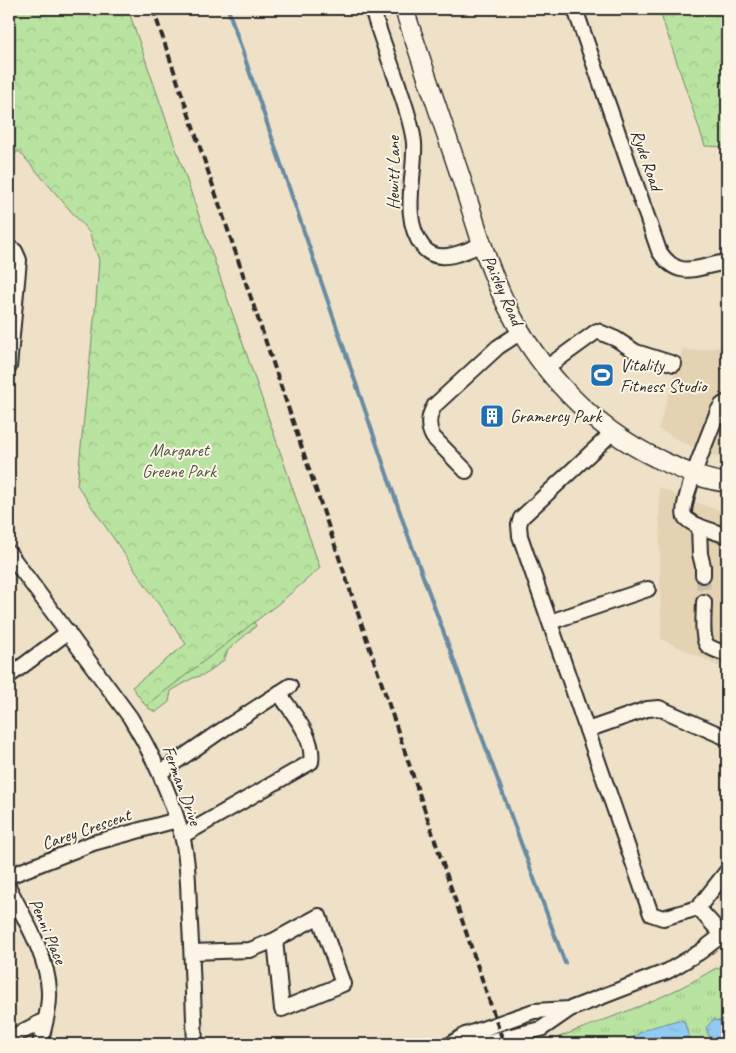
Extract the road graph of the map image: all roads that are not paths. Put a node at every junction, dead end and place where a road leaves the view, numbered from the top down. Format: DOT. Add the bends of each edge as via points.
graph roads {
  1 [pos="372,9"];
  2 [pos="404,9"];
  3 [pos="575,9"];
  4 [pos="483,244"];
  5 [pos="9,248"];
  6 [pos="727,262"];
  7 [pos="12,288"];
  8 [pos="521,332"];
  9 [pos="674,364"];
  10 [pos="9,367"];
  11 [pos="546,368"];
  12 [pos="727,402"];
  13 [pos="612,433"];
  14 [pos="466,471"];
  15 [pos="694,473"];
  16 [pos="724,485"];
  17 [pos="699,526"];
  18 [pos="727,536"];
  19 [pos="9,553"];
  20 [pos="704,575"];
  21 [pos="648,589"];
  22 [pos="704,602"];
  23 [pos="550,622"];
  24 [pos="68,632"];
  25 [pos="727,654"];
  26 [pos="9,676"];
  27 [pos="587,730"];
  28 [pos="727,738"];
  29 [pos="161,772"];
  30 [pos="177,820"];
  31 [pos="182,836"];
  32 [pos="727,871"];
  33 [pos="9,876"];
  34 [pos="9,888"];
  35 [pos="698,908"];
  36 [pos="726,932"];
  37 [pos="275,940"];
  38 [pos="192,952"];
  39 [pos="570,1009"];
  40 [pos="45,1020"];
  41 [pos="9,1044"];
  42 [pos="40,1044"];
  43 [pos="195,1044"];
  44 [pos="451,1044"];
  45 [pos="478,1044"];
  1 -- 4 [label="street, Hewitt Lane" via="411,126 414,156 410,200 416,235 423,247 443,256"];
  2 -- 4 [label="main road, Paisley Road"];
  3 -- 6 [label="street, Ryde Road" via="665,261 688,271"];
  4 -- 8 [label="main road, Paisley Road"];
  5 -- 7 [label="street" via="15,251 19,260 19,274"];
  7 -- 10 [label="street"];
  8 -- 11 [label="main road, Paisley Road"];
  8 -- 14 [label="street" via="498,347 431,412 429,422 433,438"];
  9 -- 11 [label="street" via="636,352 597,331"];
  11 -- 13 [label="main road, Paisley Road"];
  12 -- 15 [label="street" via="718,411"];
  13 -- 15 [label="main road, Paisley Road" via="645,452"];
  13 -- 23 [label="street" via="521,518 520,536"];
  15 -- 16 [label="main road, Paisley Road"];
  15 -- 17 [label="street" via="683,513 686,519"];
  17 -- 18 [label="street"];
  17 -- 20 [label="street"];
  19 -- 24 [label="street, Ferman Drive"];
  21 -- 23 [label="street"];
  22 -- 25 [label="street" via="706,643"];
  23 -- 27 [label="street"];
  24 -- 26 [label="street"];
  24 -- 29 [label="street, Ferman Drive" via="148,745"];
  27 -- 28 [label="street" via="659,708"];
  27 -- 35 [label="street" via="651,914 663,918"];
  29 -- 30 [label="street, Ferman Drive"];
  29 -- 31 [label="street" via="285,689 308,738 311,762"];
  30 -- 31 [label="street, Ferman Drive"];
  30 -- 33 [label="street, Carey Crescent" via="93,843"];
  31 -- 38 [label="street, Ferman Drive"];
  32 -- 35 [label="street"];
  34 -- 40 [label="street, Penni Place" via="44,963 49,993"];
  35 -- 36 [label="street"];
  36 -- 39 [label="street" via="668,971"];
  37 -- 37 [label="street" via="282,1009 343,984 319,916"];
  37 -- 38 [label="street" via="250,950"];
  38 -- 43 [label="street, Ferman Drive"];
  39 -- 44 [label="street" via="534,1011 465,1035"];
  39 -- 45 [label="street" via="541,1029"];
  40 -- 41 [label="street" via="14,1036"];
  40 -- 42 [label="street, Penni Place"];
}
